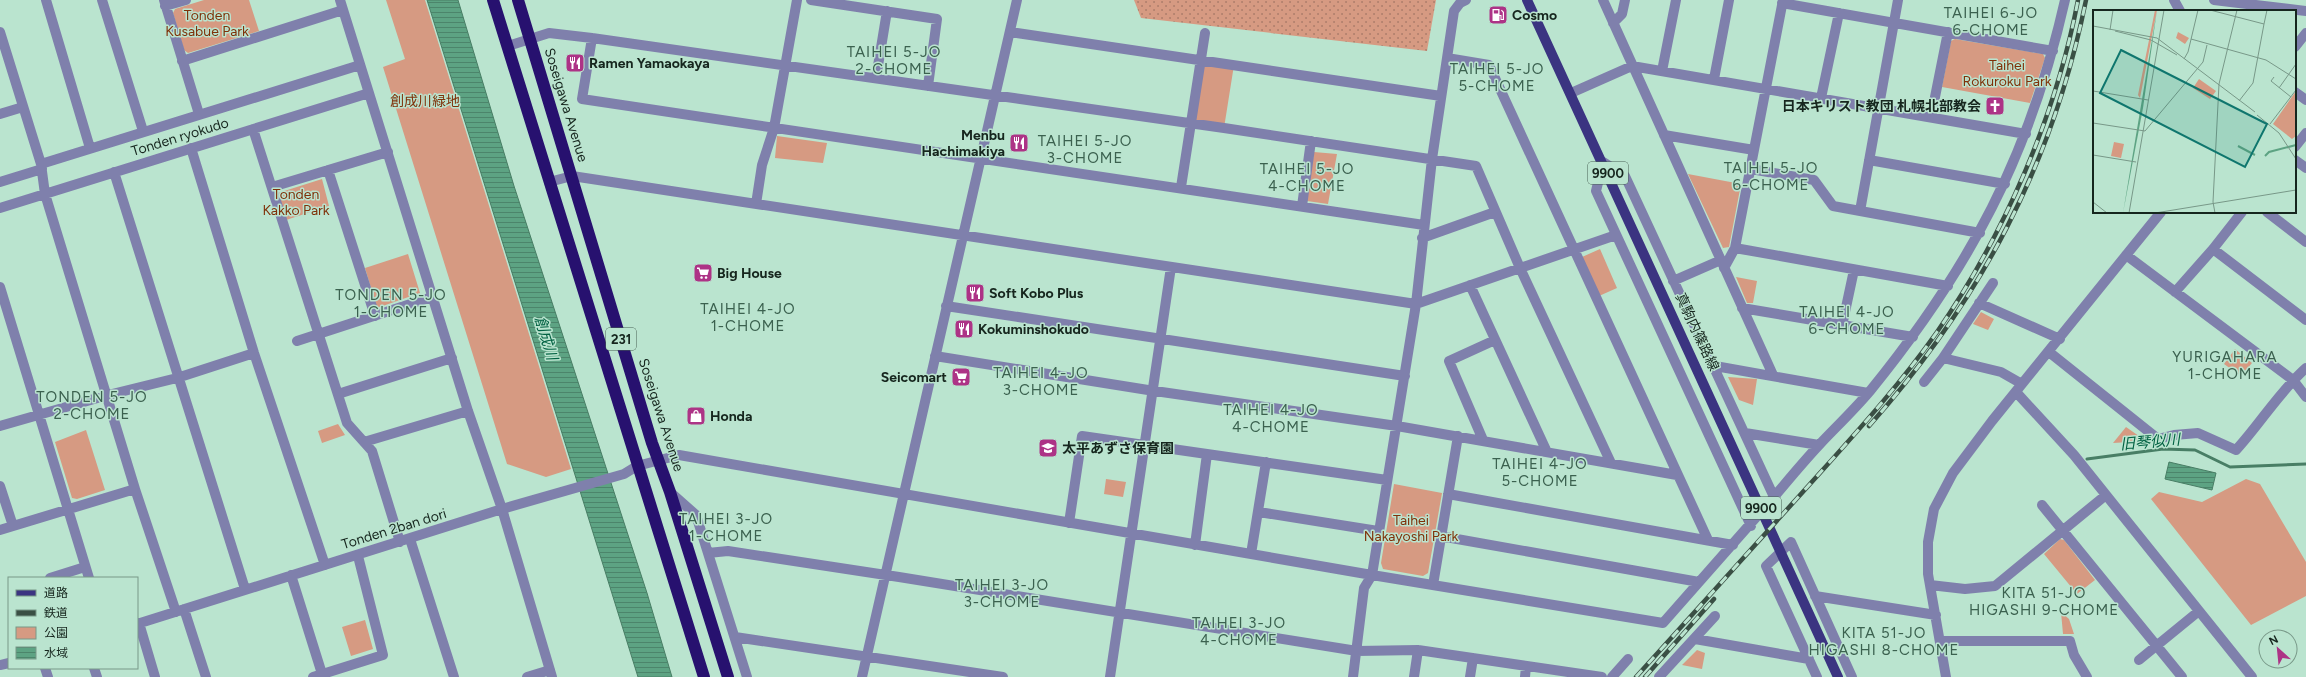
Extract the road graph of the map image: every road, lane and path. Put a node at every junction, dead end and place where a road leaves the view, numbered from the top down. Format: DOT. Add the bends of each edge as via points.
graph roads {
  1 [pos="46,0"];
  2 [pos="102,0"];
  3 [pos="186,0"];
  4 [pos="493,0"];
  5 [pos="518,0"];
  6 [pos="796,0"];
  7 [pos="811,0"];
  8 [pos="1017,0"];
  9 [pos="1466,0"];
  10 [pos="1527,0"];
  11 [pos="1603,0"];
  12 [pos="1625,0"];
  13 [pos="1676,0"];
  14 [pos="1729,0"];
  15 [pos="1898,0"];
  16 [pos="2065,0"];
  17 [pos="2174,0"];
  18 [pos="2214,0"];
  19 [pos="1782,1"];
  20 [pos="164,3"];
  21 [pos="342,5"];
  22 [pos="2179,10"];
  23 [pos="886,11"];
  24 [pos="2306,11"];
  25 [pos="1839,13"];
  26 [pos="1613,23"];
  27 [pos="1894,23"];
  28 [pos="0,32"];
  29 [pos="1010,32"];
  30 [pos="1205,32"];
  31 [pos="1948,32"];
  32 [pos="2306,33"];
  33 [pos="592,38"];
  34 [pos="530,39"];
  35 [pos="508,46"];
  36 [pos="2296,46"];
  37 [pos="2,49"];
  38 [pos="2054,50"];
  39 [pos="1447,58"];
  40 [pos="182,61"];
  41 [pos="1201,61"];
  42 [pos="786,64"];
  43 [pos="360,65"];
  44 [pos="1632,66"];
  45 [pos="1662,71"];
  46 [pos="876,78"];
  47 [pos="1714,79"];
  48 [pos="928,86"];
  49 [pos="1766,88"];
  50 [pos="369,93"];
  51 [pos="1571,93"];
  52 [pos="2296,93"];
  53 [pos="996,95"];
  54 [pos="1441,96"];
  55 [pos="1821,98"];
  56 [pos="2306,100"];
  57 [pos="23,106"];
  58 [pos="1879,108"];
  59 [pos="0,114"];
  60 [pos="199,114"];
  61 [pos="1931,117"];
  62 [pos="1191,123"];
  63 [pos="774,128"];
  64 [pos="253,129"];
  65 [pos="143,131"];
  66 [pos="2306,133"];
  67 [pos="2026,134"];
  68 [pos="1664,135"];
  69 [pos="1311,141"];
  70 [pos="2296,146"];
  71 [pos="90,148"];
  72 [pos="191,148"];
  73 [pos="1754,150"];
  74 [pos="388,152"];
  75 [pos="981,159"];
  76 [pos="1432,159"];
  77 [pos="1869,160"];
  78 [pos="2296,161"];
  79 [pos="1603,162"];
  80 [pos="42,166"];
  81 [pos="2306,168"];
  82 [pos="1751,169"];
  83 [pos="328,170"];
  84 [pos="114,172"];
  85 [pos="572,176"];
  86 [pos="0,182"];
  87 [pos="549,182"];
  88 [pos="2005,184"];
  89 [pos="272,187"];
  90 [pos="1181,188"];
  91 [pos="45,194"];
  92 [pos="756,204"];
  93 [pos="1302,206"];
  94 [pos="0,208"];
  95 [pos="1860,211"];
  96 [pos="1496,212"];
  97 [pos="2160,213"];
  98 [pos="2241,213"];
  99 [pos="2268,213"];
  100 [pos="1424,225"];
  101 [pos="1980,233"];
  102 [pos="1616,235"];
  103 [pos="963,236"];
  104 [pos="1422,238"];
  105 [pos="2306,242"];
  106 [pos="1735,248"];
  107 [pos="1575,250"];
  108 [pos="2213,250"];
  109 [pos="2126,255"];
  110 [pos="1722,264"];
  111 [pos="1171,267"];
  112 [pos="1520,268"];
  113 [pos="1854,270"];
  114 [pos="1673,281"];
  115 [pos="1993,283"];
  116 [pos="1470,285"];
  117 [pos="1948,286"];
  118 [pos="0,287"];
  119 [pos="2175,292"];
  120 [pos="432,297"];
  121 [pos="1979,303"];
  122 [pos="1416,304"];
  123 [pos="946,306"];
  124 [pos="1742,308"];
  125 [pos="375,316"];
  126 [pos="2306,320"];
  127 [pos="1842,326"];
  128 [pos="319,334"];
  129 [pos="1913,337"];
  130 [pos="1161,338"];
  131 [pos="2060,339"];
  132 [pos="1495,340"];
  133 [pos="297,341"];
  134 [pos="2049,352"];
  135 [pos="254,353"];
  136 [pos="935,356"];
  137 [pos="452,358"];
  138 [pos="1943,358"];
  139 [pos="1715,366"];
  140 [pos="2306,368"];
  141 [pos="1772,375"];
  142 [pos="1405,376"];
  143 [pos="177,378"];
  144 [pos="2293,380"];
  145 [pos="1924,382"];
  146 [pos="2019,388"];
  147 [pos="1153,390"];
  148 [pos="1868,393"];
  149 [pos="338,394"];
  150 [pos="108,395"];
  151 [pos="2306,397"];
  152 [pos="468,411"];
  153 [pos="40,414"];
  154 [pos="0,426"];
  155 [pos="1397,426"];
  156 [pos="1745,433"];
  157 [pos="1458,436"];
  158 [pos="1483,440"];
  159 [pos="364,442"];
  160 [pos="1819,445"];
  161 [pos="1145,446"];
  162 [pos="1547,452"];
  163 [pos="1207,454"];
  164 [pos="659,459"];
  165 [pos="1266,462"];
  166 [pos="1611,463"];
  167 [pos="637,466"];
  168 [pos="1677,474"];
  169 [pos="1387,480"];
  170 [pos="0,486"];
  171 [pos="135,489"];
  172 [pos="670,492"];
  173 [pos="1448,494"];
  174 [pos="903,495"];
  175 [pos="2106,495"];
  176 [pos="1774,497"];
  177 [pos="2042,505"];
  178 [pos="67,509"];
  179 [pos="502,509"];
  180 [pos="1259,512"];
  181 [pos="1069,524"];
  182 [pos="13,526"];
  183 [pos="1751,526"];
  184 [pos="0,530"];
  185 [pos="2063,530"];
  186 [pos="1378,531"];
  187 [pos="1132,533"];
  188 [pos="1440,536"];
  189 [pos="1708,540"];
  190 [pos="405,541"];
  191 [pos="1195,545"];
  192 [pos="1733,545"];
  193 [pos="708,553"];
  194 [pos="1251,554"];
  195 [pos="358,556"];
  196 [pos="325,565"];
  197 [pos="85,567"];
  198 [pos="291,575"];
  199 [pos="885,575"];
  200 [pos="1372,575"];
  201 [pos="53,577"];
  202 [pos="89,577"];
  203 [pos="1699,582"];
  204 [pos="1432,585"];
  205 [pos="1930,585"];
  206 [pos="245,589"];
  207 [pos="1815,596"];
  208 [pos="180,610"];
  209 [pos="2199,611"];
  210 [pos="1120,614"];
  211 [pos="1936,615"];
  212 [pos="1715,616"];
  213 [pos="138,624"];
  214 [pos="735,637"];
  215 [pos="1694,639"];
  216 [pos="1940,641"];
  217 [pos="2157,646"];
  218 [pos="1418,650"];
  219 [pos="1357,651"];
  220 [pos="866,657"];
  221 [pos="1473,658"];
  222 [pos="1628,659"];
  223 [pos="1809,659"];
  224 [pos="2138,660"];
  225 [pos="1526,666"];
  226 [pos="1837,673"];
  227 [pos="551,674"];
  228 [pos="319,676"];
  229 [pos="155,677"];
  230 [pos="206,677"];
  231 [pos="454,677"];
  232 [pos="527,677"];
  233 [pos="704,677"];
  234 [pos="728,677"];
  235 [pos="748,677"];
  236 [pos="862,677"];
  237 [pos="1003,677"];
  238 [pos="1110,677"];
  239 [pos="1353,677"];
  240 [pos="1414,677"];
  241 [pos="1470,677"];
  242 [pos="1525,677"];
  243 [pos="1602,677"];
  244 [pos="1612,677"];
  245 [pos="1659,677"];
  246 [pos="1817,677"];
  247 [pos="1852,677"];
  248 [pos="1946,677"];
  249 [pos="2087,677"];
  250 [pos="2182,677"];
  251 [pos="2252,677"];
  1 -- 71 [label="street"];
  2 -- 65 [label="street"];
  3 -- 20 [label="street"];
  4 -- 35 [label="highway, 231"];
  5 -- 34 [label="highway, Soseigawa Avenue / 231"];
  6 -- 42 [label="street"];
  7 -- 23 [label="street"];
  8 -- 29 [label="street"];
  9 -- 39 [label="street" via="1454,11"];
  10 -- 51 [label="main road, 真駒内篠路線 / 9900"];
  11 -- 26 [label="street"];
  12 -- 26 [label="street" via="1622,14"];
  13 -- 45 [label="street"];
  14 -- 47 [label="street"];
  15 -- 27 [label="street"];
  16 -- 38 [label="street"];
  17 -- 22 [label="street"];
  18 -- 24 [label="street"];
  19 -- 25 [label="street"];
  19 -- 49 [label="street"];
  20 -- 40 [label="street"];
  21 -- 40 [label="street"];
  21 -- 43 [label="street"];
  23 -- 46 [label="street"];
  23 -- 48 [label="street" via="937,19"];
  25 -- 27 [label="street"];
  25 -- 55 [label="street"];
  26 -- 44 [label="street"];
  27 -- 31 [label="street"];
  27 -- 58 [label="street"];
  28 -- 37 [label="street"];
  29 -- 41 [label="street"];
  29 -- 53 [label="street"];
  30 -- 41 [label="street"];
  31 -- 38 [label="street"];
  31 -- 61 [label="street"];
  32 -- 36 [label="street"];
  33 -- 34 [label="street" via="549,33"];
  33 -- 42 [label="street"];
  33 -- 63 [label="street" via="582,100"];
  34 -- 35 [label="street"];
  34 -- 85 [label="highway, Soseigawa Avenue / 231"];
  35 -- 87 [label="highway, 231"];
  37 -- 57 [label="street"];
  38 -- 67 [label="street"];
  39 -- 54 [label="street"];
  39 -- 107 [label="street" via="1489,65"];
  40 -- 60 [label="street"];
  41 -- 54 [label="street"];
  41 -- 62 [label="street"];
  42 -- 46 [label="street"];
  42 -- 63 [label="street"];
  43 -- 50 [label="street"];
  43 -- 60 [label="street"];
  44 -- 45 [label="street"];
  44 -- 51 [label="street"];
  44 -- 68 [label="street"];
  45 -- 47 [label="street"];
  46 -- 48 [label="street"];
  47 -- 49 [label="street"];
  48 -- 53 [label="street"];
  49 -- 55 [label="street"];
  49 -- 73 [label="street"];
  50 -- 64 [label="street, Tonden ryokudo"];
  50 -- 74 [label="street"];
  51 -- 79 [label="main road, 真駒内篠路線 / 9900"];
  52 -- 56 [label="street"];
  53 -- 62 [label="street"];
  53 -- 75 [label="street"];
  54 -- 76 [label="street"];
  55 -- 58 [label="street"];
  57 -- 59 [label="street"];
  57 -- 80 [label="street"];
  58 -- 61 [label="street"];
  58 -- 77 [label="street"];
  60 -- 65 [label="street"];
  61 -- 67 [label="street"];
  62 -- 69 [label="street"];
  62 -- 90 [label="street"];
  63 -- 75 [label="street"];
  63 -- 92 [label="street" via="762,165"];
  64 -- 72 [label="street, Tonden ryokudo"];
  64 -- 89 [label="street"];
  65 -- 71 [label="street"];
  66 -- 70 [label="street"];
  67 -- 88 [label="street"];
  68 -- 73 [label="street"];
  68 -- 110 [label="street"];
  69 -- 76 [label="street"];
  69 -- 93 [label="street"];
  71 -- 80 [label="street"];
  72 -- 84 [label="street, Tonden ryokudo"];
  72 -- 135 [label="street"];
  73 -- 82 [label="street"];
  74 -- 83 [label="street"];
  74 -- 120 [label="street"];
  75 -- 90 [label="street"];
  75 -- 103 [label="street"];
  76 -- 96 [label="street" via="1476,166"];
  76 -- 100 [label="street"];
  77 -- 88 [label="street"];
  77 -- 95 [label="street"];
  78 -- 81 [label="street"];
  79 -- 102 [label="street" via="1596,191"];
  79 -- 114 [label="street" via="1625,176"];
  79 -- 226 [label="main road, 真駒内篠路線 / 9900"];
  80 -- 86 [label="street"];
  80 -- 91 [label="street"];
  82 -- 95 [label="street" via="1814,180 1833,206"];
  82 -- 106 [label="street"];
  83 -- 89 [label="street"];
  83 -- 125 [label="street"];
  84 -- 91 [label="street, Tonden ryokudo"];
  84 -- 143 [label="street"];
  85 -- 87 [label="street"];
  85 -- 92 [label="street"];
  85 -- 164 [label="highway, Soseigawa Avenue / 231"];
  87 -- 167 [label="highway, 231"];
  88 -- 101 [label="street"];
  89 -- 128 [label="street"];
  90 -- 93 [label="street"];
  91 -- 94 [label="street, Tonden ryokudo"];
  91 -- 150 [label="street"];
  92 -- 103 [label="street"];
  93 -- 100 [label="street"];
  95 -- 101 [label="street"];
  96 -- 104 [label="street"];
  96 -- 112 [label="street"];
  97 -- 109 [label="street"];
  98 -- 108 [label="street"];
  99 -- 105 [label="street"];
  100 -- 104 [label="street"];
  101 -- 117 [label="street"];
  102 -- 107 [label="street"];
  102 -- 183 [label="street"];
  103 -- 111 [label="street"];
  103 -- 123 [label="street"];
  104 -- 122 [label="street"];
  106 -- 110 [label="street"];
  106 -- 113 [label="street"];
  107 -- 112 [label="street"];
  107 -- 168 [label="street"];
  108 -- 119 [label="street"];
  108 -- 126 [label="street"];
  109 -- 119 [label="street"];
  109 -- 131 [label="street"];
  110 -- 114 [label="street"];
  110 -- 124 [label="street"];
  111 -- 122 [label="street"];
  111 -- 130 [label="street"];
  112 -- 116 [label="street"];
  112 -- 166 [label="street"];
  113 -- 117 [label="street"];
  113 -- 127 [label="street"];
  114 -- 139 [label="street"];
  115 -- 121 [label="street"];
  116 -- 122 [label="street"];
  116 -- 132 [label="street"];
  117 -- 129 [label="street"];
  118 -- 153 [label="street"];
  119 -- 144 [label="street"];
  120 -- 125 [label="street"];
  120 -- 137 [label="street"];
  121 -- 131 [label="street"];
  121 -- 138 [label="street"];
  122 -- 142 [label="street"];
  123 -- 130 [label="street"];
  123 -- 136 [label="street"];
  124 -- 127 [label="street"];
  124 -- 141 [label="street"];
  125 -- 128 [label="street"];
  127 -- 129 [label="street"];
  128 -- 133 [label="street"];
  128 -- 149 [label="street"];
  129 -- 148 [label="street"];
  130 -- 142 [label="street"];
  130 -- 147 [label="street"];
  131 -- 134 [label="street"];
  132 -- 158 [label="street" via="1449,361"];
  132 -- 162 [label="street"];
  134 -- 144 [label="street" via="2158,439 2198,434 2236,450"];
  134 -- 146 [label="street"];
  135 -- 143 [label="street"];
  135 -- 196 [label="street"];
  136 -- 147 [label="street"];
  136 -- 174 [label="street"];
  137 -- 149 [label="street"];
  137 -- 152 [label="street"];
  138 -- 145 [label="street"];
  138 -- 146 [label="street" via="2001,372"];
  139 -- 141 [label="street"];
  139 -- 156 [label="street"];
  140 -- 144 [label="street"];
  141 -- 148 [label="street"];
  142 -- 155 [label="street"];
  143 -- 150 [label="street"];
  143 -- 206 [label="street"];
  144 -- 151 [label="street"];
  146 -- 175 [label="street"];
  146 -- 205 [label="street" via="1953,473 1934,509 1928,542"];
  147 -- 155 [label="street"];
  147 -- 161 [label="street"];
  148 -- 160 [label="street"];
  149 -- 159 [label="street" via="347,423"];
  150 -- 153 [label="street"];
  150 -- 171 [label="street"];
  152 -- 159 [label="street"];
  152 -- 179 [label="street"];
  153 -- 154 [label="street"];
  153 -- 178 [label="street"];
  155 -- 157 [label="street"];
  155 -- 169 [label="street"];
  156 -- 160 [label="street"];
  156 -- 176 [label="street"];
  157 -- 158 [label="street"];
  157 -- 173 [label="street"];
  158 -- 162 [label="street"];
  159 -- 190 [label="street" via="372,451"];
  160 -- 176 [label="street"];
  161 -- 163 [label="street"];
  161 -- 181 [label="street" via="1082,436"];
  161 -- 187 [label="street"];
  162 -- 166 [label="street"];
  163 -- 165 [label="street"];
  163 -- 191 [label="street"];
  164 -- 167 [label="street, Tonden 2ban dori"];
  164 -- 172 [label="highway, Soseigawa Avenue / 231"];
  164 -- 174 [label="street, Tonden 2ban dori" via="679,455"];
  165 -- 169 [label="street"];
  165 -- 180 [label="street"];
  166 -- 168 [label="street"];
  167 -- 179 [label="street, Tonden 2ban dori" via="616,476"];
  167 -- 233 [label="highway, 231"];
  168 -- 189 [label="street"];
  169 -- 186 [label="street"];
  170 -- 182 [label="street"];
  171 -- 178 [label="street"];
  171 -- 208 [label="street"];
  172 -- 193 [label="street" via="696,515"];
  172 -- 234 [label="highway, Soseigawa Avenue / 231"];
  173 -- 188 [label="street"];
  173 -- 189 [label="street"];
  174 -- 181 [label="street, Tonden 2ban dori"];
  174 -- 199 [label="street"];
  175 -- 185 [label="street"];
  175 -- 209 [label="street"];
  176 -- 183 [label="street"];
  177 -- 185 [label="street"];
  178 -- 182 [label="street"];
  178 -- 197 [label="street"];
  179 -- 190 [label="street, Tonden 2ban dori"];
  179 -- 227 [label="street"];
  180 -- 186 [label="street"];
  180 -- 194 [label="street"];
  181 -- 187 [label="street, Tonden 2ban dori"];
  182 -- 184 [label="street"];
  183 -- 192 [label="street"];
  185 -- 205 [label="street" via="1995,586 1966,589"];
  185 -- 217 [label="street"];
  186 -- 200 [label="street"];
  187 -- 191 [label="street, Tonden 2ban dori"];
  187 -- 210 [label="street"];
  188 -- 203 [label="street"];
  188 -- 204 [label="street"];
  189 -- 192 [label="street"];
  190 -- 195 [label="street, Tonden 2ban dori"];
  190 -- 231 [label="street"];
  191 -- 194 [label="street, Tonden 2ban dori"];
  192 -- 203 [label="street"];
  193 -- 199 [label="street" via="728,551"];
  193 -- 214 [label="street"];
  194 -- 200 [label="street, Tonden 2ban dori"];
  195 -- 196 [label="street, Tonden 2ban dori"];
  195 -- 228 [label="street" via="383,655"];
  196 -- 198 [label="street, Tonden 2ban dori"];
  197 -- 201 [label="street"];
  197 -- 202 [label="street"];
  198 -- 206 [label="street, Tonden 2ban dori"];
  198 -- 228 [label="street"];
  199 -- 210 [label="street"];
  199 -- 220 [label="street"];
  200 -- 204 [label="street, Tonden 2ban dori"];
  200 -- 219 [label="street" via="1364,588 1357,631"];
  203 -- 204 [label="street, Tonden 2ban dori" via="1663,623"];
  205 -- 211 [label="street"];
  206 -- 208 [label="street, Tonden 2ban dori"];
  207 -- 211 [label="street"];
  207 -- 223 [label="street" via="1790,542 1766,566"];
  207 -- 247 [label="street"];
  208 -- 213 [label="street, Tonden 2ban dori"];
  208 -- 230 [label="street"];
  209 -- 217 [label="street"];
  209 -- 251 [label="street"];
  210 -- 219 [label="street"];
  210 -- 238 [label="street"];
  211 -- 216 [label="street"];
  212 -- 215 [label="street"];
  213 -- 229 [label="street"];
  214 -- 220 [label="street"];
  214 -- 235 [label="street"];
  215 -- 223 [label="street"];
  215 -- 245 [label="street"];
  216 -- 248 [label="street"];
  216 -- 249 [label="street" via="2070,641 2074,655"];
  217 -- 224 [label="street"];
  217 -- 250 [label="street"];
  218 -- 219 [label="street"];
  218 -- 221 [label="street"];
  218 -- 240 [label="street"];
  219 -- 239 [label="street"];
  220 -- 236 [label="street"];
  220 -- 237 [label="street"];
  221 -- 225 [label="street"];
  221 -- 241 [label="street"];
  222 -- 244 [label="street"];
  223 -- 246 [label="street"];
  225 -- 242 [label="street"];
  225 -- 243 [label="street"];
  227 -- 232 [label="street"];
}
